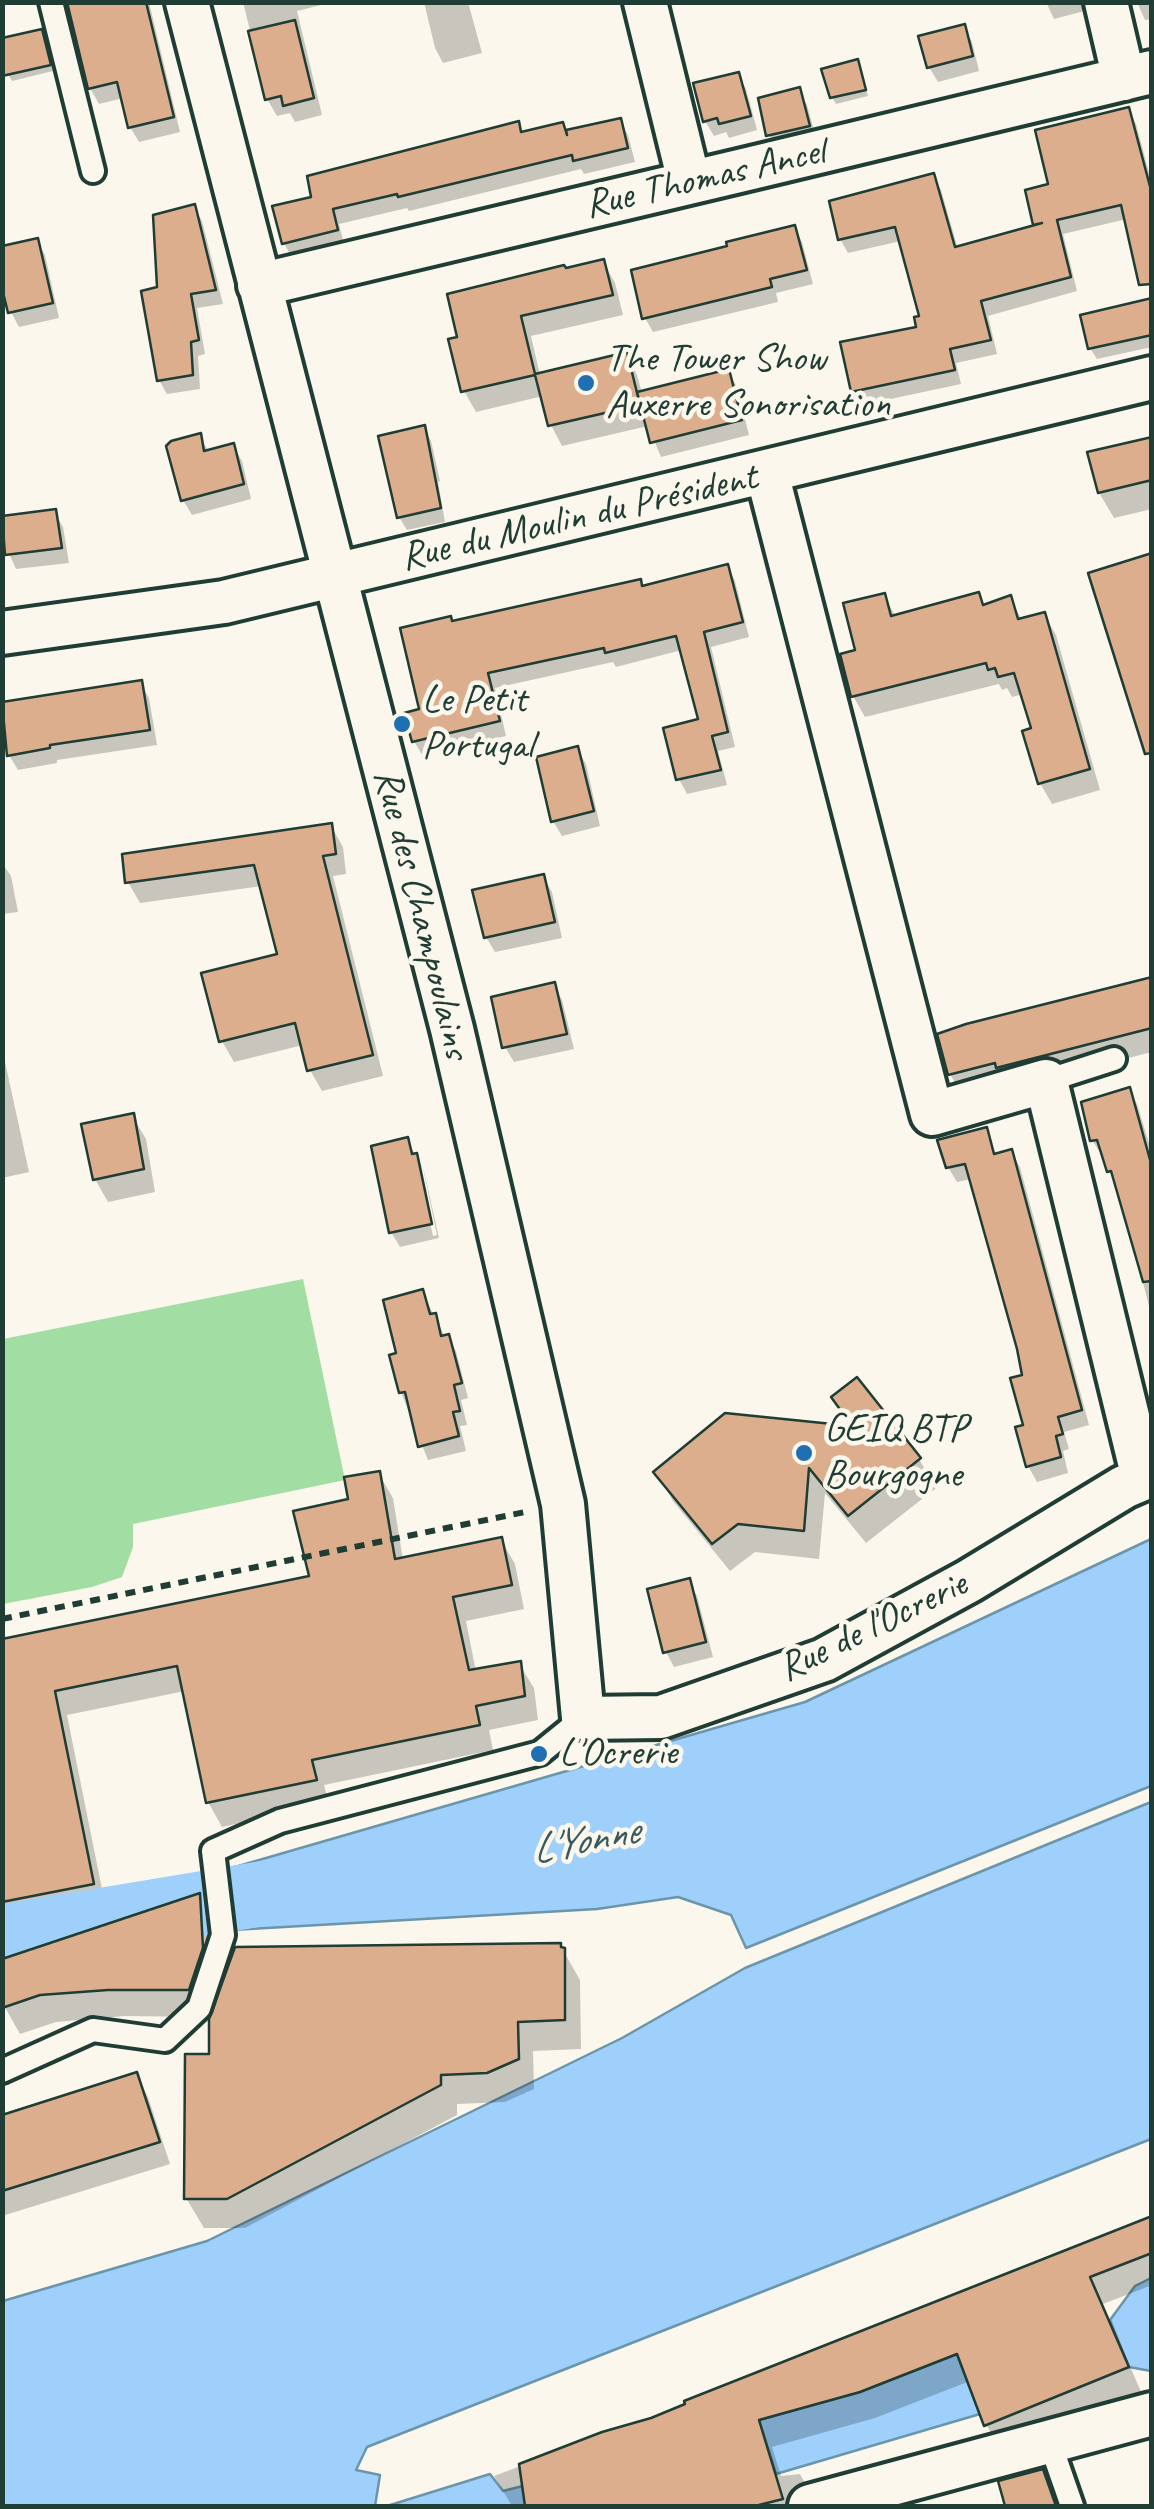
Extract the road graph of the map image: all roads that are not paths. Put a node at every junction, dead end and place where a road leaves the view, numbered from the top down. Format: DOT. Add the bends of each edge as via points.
graph roads {
  1 [pos="51,2"];
  2 [pos="186,2"];
  3 [pos="644,2"];
  4 [pos="1106,2"];
  5 [pos="1138,76"];
  6 [pos="92,172"];
  7 [pos="689,181"];
  8 [pos="259,286"];
  9 [pos="1152,378"];
  10 [pos="767,473"];
  11 [pos="334,576"];
  12 [pos="2,633"];
  13 [pos="1114,1059"];
  14 [pos="1046,1081"];
  15 [pos="1147,1477"];
  16 [pos="583,1718"];
  17 [pos="2,2071"];
  18 [pos="1152,2414"];
  19 [pos="1049,2440"];
  20 [pos="810,2506"];
  21 [pos="1072,2506"];
  1 -- 6 [label="lane"];
  2 -- 8 [label="street, Rue des Champoulains"];
  3 -- 7 [label="street"];
  4 -- 5 [label="street"];
  5 -- 7 [label="street, Rue Thomas Ancel"];
  7 -- 8 [label="street, Rue Thomas Ancel"];
  8 -- 11 [label="street, Rue des Champoulains"];
  9 -- 10 [label="street, Rue du Moulin du Président"];
  10 -- 11 [label="street, Rue du Moulin du Président"];
  10 -- 14 [label="street" via="932,1114"];
  11 -- 12 [label="street, Rue du Moulin du Président" via="224,602"];
  11 -- 16 [label="street, Rue des Champoulains" via="452,1029 563,1504"];
  13 -- 14 [label="lane"];
  14 -- 15 [label="street, Rue de l'Ocrerie"];
  15 -- 16 [label="street, Rue de l'Ocrerie" via="824,1660 661,1717"];
  16 -- 17 [label="lane" via="540,1753 280,1821 213,1851 223,1935 199,2008 165,2040 94,2030"];
  18 -- 19 [label="street"];
  19 -- 20 [label="street"];
  19 -- 21 [label="lane"];
}
